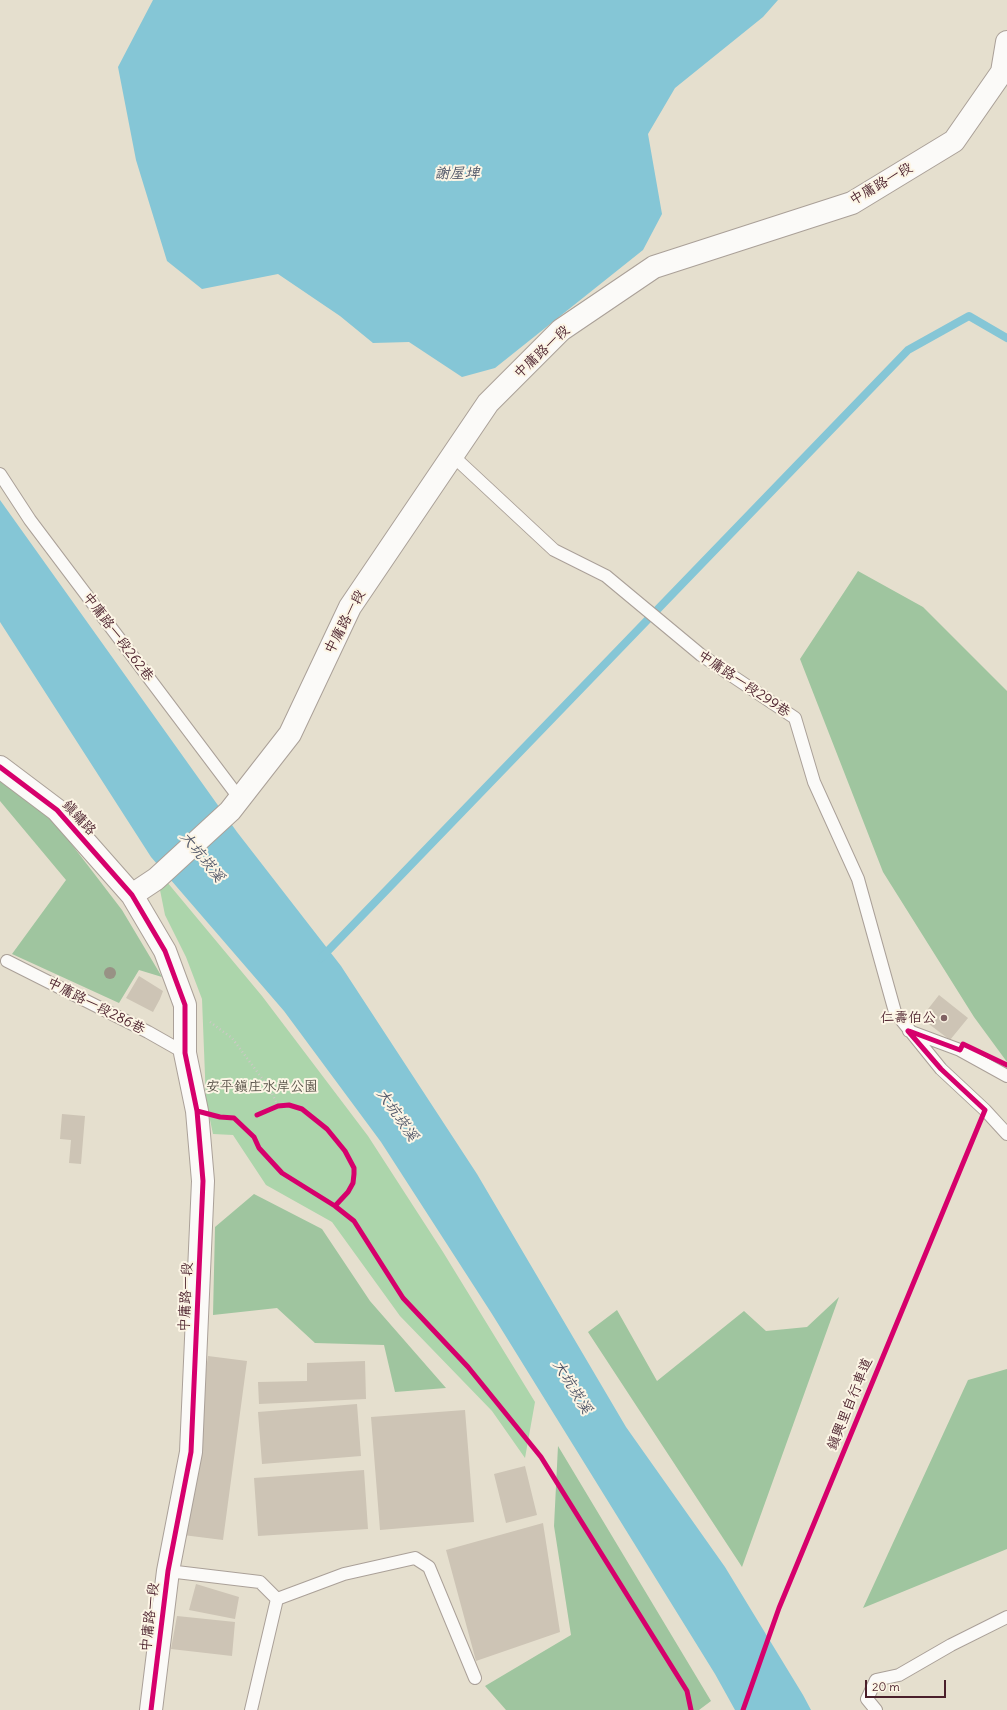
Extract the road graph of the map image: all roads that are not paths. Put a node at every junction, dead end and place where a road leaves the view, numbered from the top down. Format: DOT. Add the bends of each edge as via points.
graph roads {
  1 [pos="1007,42"];
  2 [pos="453,456"];
  3 [pos="0,474"];
  4 [pos="0,767"];
  5 [pos="235,805"];
  6 [pos="132,895"];
  7 [pos="7,961"];
  8 [pos="908,1031"];
  9 [pos="185,1053"];
  10 [pos="1007,1076"];
  11 [pos="1007,1134"];
  12 [pos="168,1571"];
  13 [pos="277,1599"];
  14 [pos="1007,1617"];
  15 [pos="476,1678"];
  16 [pos="150,1710"];
  17 [pos="251,1710"];
  18 [pos="876,1710"];
  1 -- 2 [label="street, 中庸路一段" via="1002,72 954,141 852,203 654,267 561,330 488,403"];
  2 -- 5 [label="street, 中庸路一段" via="350,606 290,734"];
  2 -- 8 [label="lane, 中庸路一段299巷" via="554,550 606,576 701,655 795,718 814,782 858,878 895,1012"];
  3 -- 5 [label="lane, 中庸路一段262巷" via="30,520"];
  4 -- 6 [label="street, 鎮鏞路" via="57,810"];
  5 -- 6 [label="street, 中庸路一段" via="156,879"];
  6 -- 9 [label="street, 中庸路一段" via="165,951 185,1005"];
  7 -- 9 [label="lane, 中庸路一段286巷"];
  8 -- 10 [label="lane" via="960,1050"];
  8 -- 11 [label="lane, 中庸路一段299巷" via="941,1069"];
  9 -- 12 [label="street, 中庸路一段" via="197,1111 203,1181 191,1452"];
  12 -- 13 [label="lane" via="260,1582"];
  12 -- 16 [label="street, 中庸路一段"];
  13 -- 15 [label="lane" via="344,1574 415,1558 429,1567"];
  13 -- 17 [label="lane"];
  14 -- 18 [label="lane" via="899,1675 876,1680 867,1699"];
}
